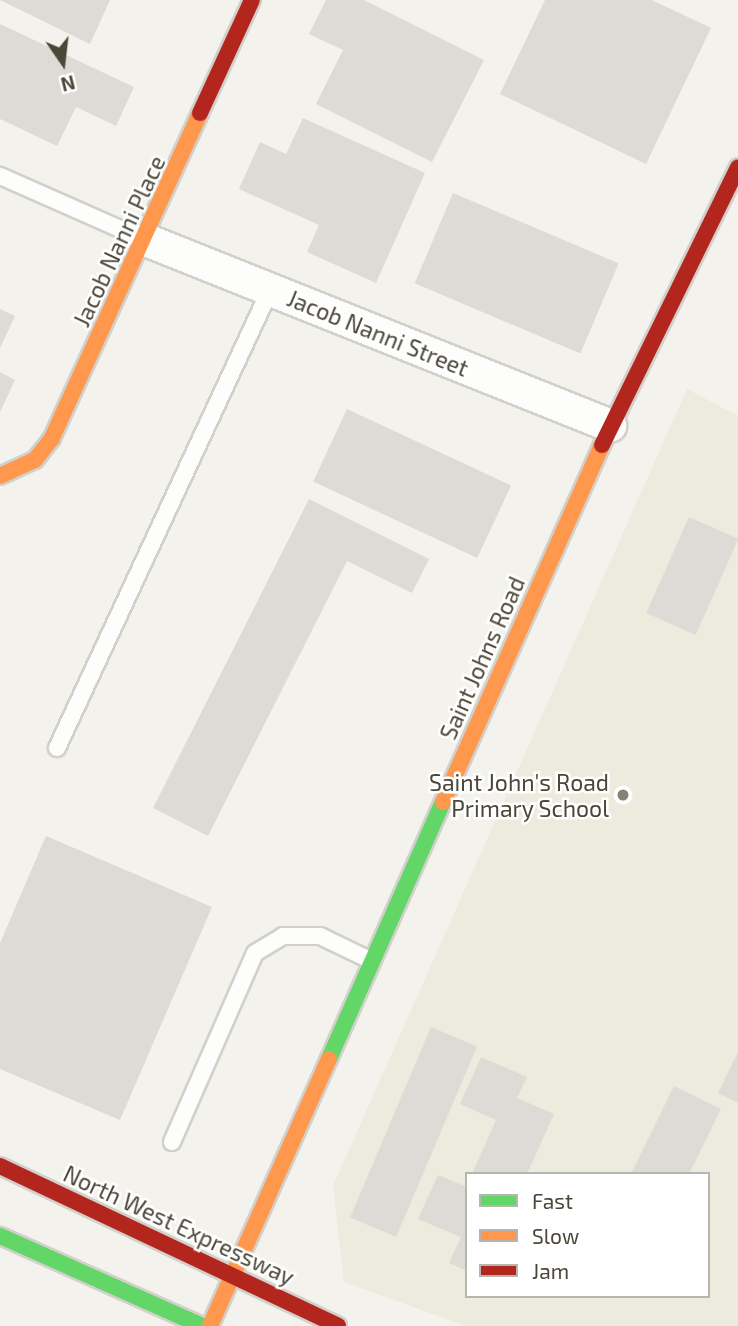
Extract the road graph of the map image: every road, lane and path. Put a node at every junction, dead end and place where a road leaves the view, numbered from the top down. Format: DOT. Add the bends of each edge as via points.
graph roads {
  1 [pos="252,0"];
  2 [pos="738,167"];
  3 [pos="0,176"];
  4 [pos="146,240"];
  5 [pos="270,290"];
  6 [pos="610,426"];
  7 [pos="5,475"];
  8 [pos="0,499"];
  9 [pos="57,748"];
  10 [pos="373,961"];
  11 [pos="172,1142"];
  12 [pos="0,1166"];
  13 [pos="0,1236"];
  14 [pos="234,1274"];
  15 [pos="202,1326"];
  16 [pos="210,1326"];
  17 [pos="338,1326"];
  1 -- 4 [label="street, Jacob Nanni Place"];
  2 -- 6 [label="street, Saint Johns Road"];
  3 -- 4 [label="lane"];
  4 -- 5 [label="street, Jacob Nanni Street"];
  4 -- 7 [label="street, Jacob Nanni Place" via="52,438 35,460"];
  5 -- 6 [label="street, Jacob Nanni Street"];
  5 -- 9 [label="lane"];
  6 -- 10 [label="street, Saint Johns Road"];
  7 -- 8 [label="lane"];
  10 -- 11 [label="lane" via="320,936 283,936 255,953"];
  10 -- 14 [label="street, Saint Johns Road"];
  12 -- 14 [label="street, North West Expressway"];
  13 -- 15 [label="street"];
  14 -- 16 [label="street, Saint Johns Road"];
  14 -- 17 [label="street, North West Expressway"];
}
